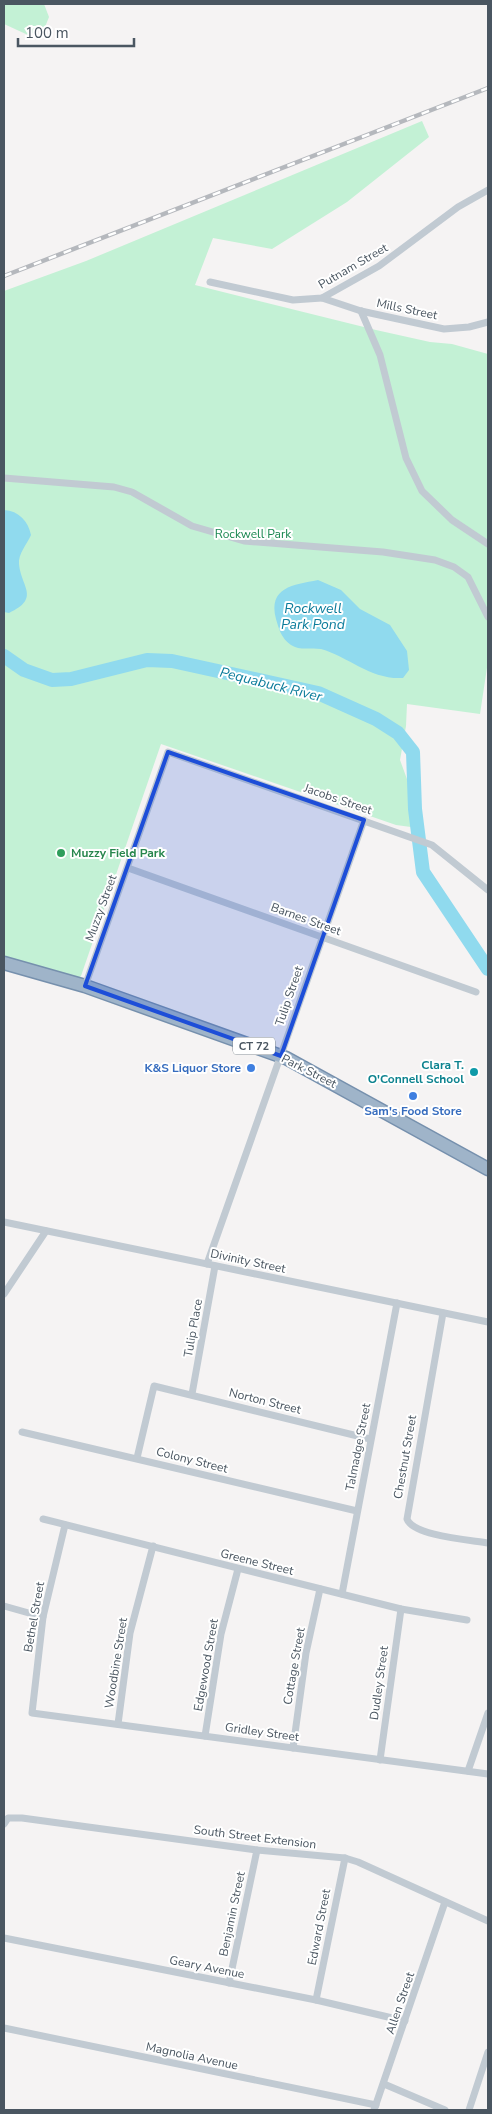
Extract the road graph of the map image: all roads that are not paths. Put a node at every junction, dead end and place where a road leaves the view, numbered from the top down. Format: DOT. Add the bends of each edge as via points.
graph roads {
  1 [pos="488,190"];
  2 [pos="210,282"];
  3 [pos="322,298"];
  4 [pos="361,311"];
  5 [pos="488,322"];
  6 [pos="4,478"];
  7 [pos="488,544"];
  8 [pos="488,617"];
  9 [pos="168,752"];
  10 [pos="364,820"];
  11 [pos="128,868"];
  12 [pos="488,890"];
  13 [pos="322,937"];
  14 [pos="4,963"];
  15 [pos="85,986"];
  16 [pos="476,992"];
  17 [pos="281,1056"];
  18 [pos="488,1169"];
  19 [pos="4,1222"];
  20 [pos="46,1231"];
  21 [pos="207,1264"];
  22 [pos="215,1266"];
  23 [pos="4,1294"];
  24 [pos="398,1303"];
  25 [pos="443,1313"];
  26 [pos="488,1322"];
  27 [pos="192,1394"];
  28 [pos="22,1432"];
  29 [pos="370,1439"];
  30 [pos="137,1458"];
  31 [pos="357,1511"];
  32 [pos="43,1519"];
  33 [pos="65,1525"];
  34 [pos="488,1543"];
  35 [pos="153,1546"];
  36 [pos="238,1570"];
  37 [pos="320,1589"];
  38 [pos="342,1594"];
  39 [pos="4,1606"];
  40 [pos="400,1609"];
  41 [pos="43,1617"];
  42 [pos="467,1620"];
  43 [pos="32,1713"];
  44 [pos="488,1713"];
  45 [pos="118,1724"];
  46 [pos="205,1736"];
  47 [pos="293,1748"];
  48 [pos="380,1760"];
  49 [pos="468,1771"];
  50 [pos="488,1774"];
  51 [pos="6,1821"];
  52 [pos="257,1850"];
  53 [pos="345,1858"];
  54 [pos="445,1902"];
  55 [pos="488,1921"];
  56 [pos="4,1938"];
  57 [pos="229,1983"];
  58 [pos="316,2000"];
  59 [pos="405,2022"];
  60 [pos="4,2028"];
  61 [pos="488,2052"];
  62 [pos="384,2084"];
  63 [pos="375,2108"];
  64 [pos="445,2110"];
  65 [pos="469,2110"];
  1 -- 3 [label="street, Putnam Street" via="458,207 379,266"];
  2 -- 3 [label="street, Putnam Street" via="294,300"];
  3 -- 4 [label="street, Mills Street"];
  4 -- 5 [label="street, Mills Street" via="444,329"];
  4 -- 7 [label="street" via="380,355 406,458 422,491 452,520"];
  6 -- 8 [label="street" via="114,487 132,492 192,526 244,541 383,552 434,560 454,567 468,577"];
  9 -- 10 [label="street, Jacobs Street"];
  9 -- 11 [label="street, Muzzy Street"];
  10 -- 12 [label="street, Jacobs Street" via="432,845"];
  10 -- 13 [label="street, Tulip Street"];
  11 -- 13 [label="street, Barnes Street"];
  11 -- 15 [label="street, Muzzy Street"];
  13 -- 16 [label="street, Barnes Street"];
  13 -- 17 [label="street, Tulip Street"];
  14 -- 15 [label="highway, Park Street / CT 72"];
  15 -- 17 [label="highway, Park Street / CT 72"];
  17 -- 18 [label="highway, Park Street / CT 72"];
  17 -- 21 [label="street, Tulip Street"];
  19 -- 20 [label="street, Divinity Street"];
  20 -- 21 [label="street, Divinity Street"];
  20 -- 23 [label="street"];
  21 -- 22 [label="street, Divinity Street"];
  22 -- 24 [label="street, Divinity Street"];
  22 -- 27 [label="street, Tulip Place"];
  24 -- 25 [label="street, Divinity Street"];
  24 -- 29 [label="street, Talmadge Street"];
  25 -- 26 [label="street, Divinity Street"];
  25 -- 34 [label="street, Chestnut Street" via="407,1514 409,1524 420,1531"];
  27 -- 29 [label="street, Norton Street"];
  27 -- 30 [label="street, Norton Street" via="154,1386"];
  28 -- 30 [label="street, Colony Street"];
  29 -- 31 [label="street, Talmadge Street"];
  30 -- 31 [label="street, Colony Street"];
  31 -- 38 [label="street, Talmadge Street"];
  32 -- 33 [label="street, Greene Street"];
  33 -- 35 [label="street, Greene Street"];
  33 -- 41 [label="street, Bethel Street"];
  35 -- 36 [label="street, Greene Street"];
  35 -- 45 [label="street, Woodbine Street" via="130,1633"];
  36 -- 37 [label="street, Greene Street"];
  36 -- 46 [label="street, Edgewood Street" via="221,1634"];
  37 -- 38 [label="street, Greene Street"];
  37 -- 47 [label="street, Cottage Street" via="306,1653"];
  38 -- 40 [label="street, Greene Street"];
  39 -- 41 [label="street"];
  40 -- 42 [label="street, Greene Street"];
  40 -- 48 [label="street, Dudley Street"];
  41 -- 43 [label="street, Bethel Street"];
  43 -- 45 [label="street, Gridley Street"];
  44 -- 49 [label="street"];
  45 -- 46 [label="street, Gridley Street"];
  46 -- 47 [label="street, Gridley Street"];
  47 -- 48 [label="street, Gridley Street"];
  48 -- 49 [label="street, Gridley Street"];
  49 -- 50 [label="street, Gridley Street"];
  51 -- 52 [label="street, South Street Extension" via="22,1818"];
  52 -- 53 [label="street, South Street Extension"];
  52 -- 57 [label="street, Benjamin Street"];
  53 -- 54 [label="street, South Street Extension"];
  53 -- 58 [label="street, Edward Street"];
  54 -- 55 [label="street, South Street Extension"];
  54 -- 59 [label="street, Allen Street"];
  56 -- 57 [label="street, Geary Avenue"];
  57 -- 58 [label="street, Geary Avenue"];
  58 -- 59 [label="street, Geary Avenue"];
  59 -- 62 [label="street, Allen Street"];
  60 -- 63 [label="street, Magnolia Avenue"];
  61 -- 65 [label="street"];
  62 -- 63 [label="street, Allen Street"];
  62 -- 64 [label="street"];
}
